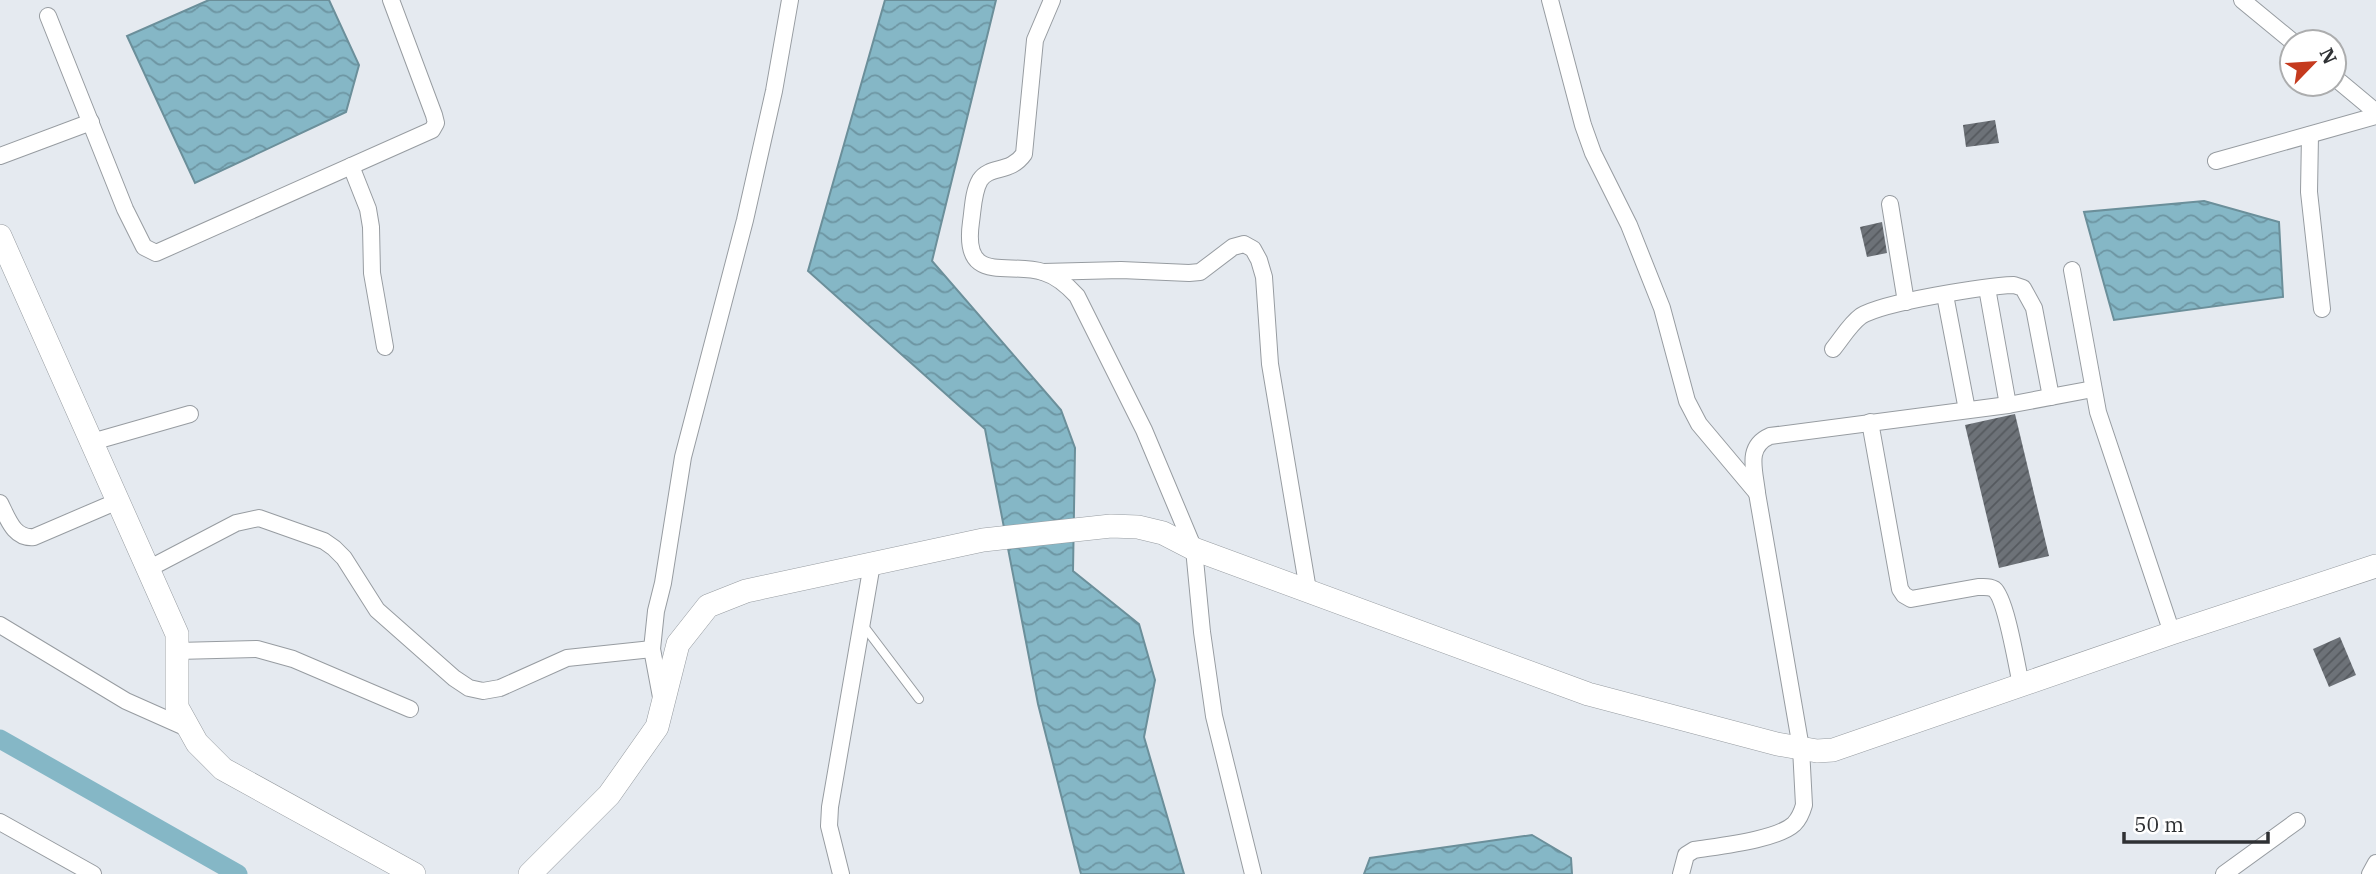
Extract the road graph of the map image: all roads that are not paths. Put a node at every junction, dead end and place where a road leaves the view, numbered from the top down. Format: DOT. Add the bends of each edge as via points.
graph roads {
  1 [pos="391,0"];
  2 [pos="790,0"];
  3 [pos="1052,0"];
  4 [pos="1550,0"];
  5 [pos="2242,0"];
  6 [pos="48,16"];
  7 [pos="2278,30"];
  8 [pos="2348,89"];
  9 [pos="2376,114"];
  10 [pos="91,122"];
  11 [pos="2310,135"];
  12 [pos="0,156"];
  13 [pos="2216,161"];
  14 [pos="351,166"];
  15 [pos="1890,204"];
  16 [pos="0,236"];
  17 [pos="2072,270"];
  18 [pos="1042,272"];
  19 [pos="1987,288"];
  20 [pos="1945,295"];
  21 [pos="1906,302"];
  22 [pos="2322,309"];
  23 [pos="385,347"];
  24 [pos="1833,349"];
  25 [pos="2093,389"];
  26 [pos="2051,397"];
  27 [pos="2008,405"];
  28 [pos="1967,410"];
  29 [pos="190,414"];
  30 [pos="1870,422"];
  31 [pos="92,442"];
  32 [pos="1757,493"];
  33 [pos="118,501"];
  34 [pos="0,503"];
  35 [pos="1194,549"];
  36 [pos="872,564"];
  37 [pos="2376,566"];
  38 [pos="148,569"];
  39 [pos="1308,590"];
  40 [pos="861,623"];
  41 [pos="0,625"];
  42 [pos="2172,633"];
  43 [pos="652,649"];
  44 [pos="177,651"];
  45 [pos="2021,685"];
  46 [pos="919,699"];
  47 [pos="662,706"];
  48 [pos="410,709"];
  49 [pos="189,729"];
  50 [pos="1801,748"];
  51 [pos="2297,821"];
  52 [pos="0,822"];
  53 [pos="2376,863"];
  54 [pos="93,874"];
  55 [pos="414,874"];
  56 [pos="530,874"];
  57 [pos="841,874"];
  58 [pos="1253,874"];
  59 [pos="1681,874"];
  60 [pos="2224,874"];
  61 [pos="2370,874"];
  1 -- 14 [label="street" via="436,123 432,130"];
  2 -- 43 [label="street" via="745,220 683,457"];
  3 -- 18 [label="street" via="1035,40 1024,154 1011,167 980,180 969,236 976,259 986,265"];
  4 -- 32 [label="street" via="1583,125 1662,307 1687,401 1699,424"];
  5 -- 7 [label="street"];
  6 -- 10 [label="street"];
  8 -- 9 [label="street"];
  9 -- 11 [label="street"];
  10 -- 12 [label="street"];
  10 -- 14 [label="street" via="125,209 144,247 156,253"];
  11 -- 13 [label="street"];
  11 -- 22 [label="street" via="2309,192"];
  14 -- 23 [label="street" via="368,209 374,292"];
  15 -- 21 [label="street"];
  16 -- 31 [label="main road"];
  17 -- 25 [label="street"];
  18 -- 35 [label="street" via="1077,296 1144,430"];
  18 -- 39 [label="street" via="1200,272 1233,247 1244,244 1253,249 1264,277 1270,364"];
  19 -- 20 [label="street"];
  19 -- 26 [label="street" via="2014,285 2030,298"];
  19 -- 27 [label="street"];
  20 -- 21 [label="street"];
  20 -- 28 [label="street"];
  21 -- 24 [label="street" via="1862,316"];
  25 -- 26 [label="street"];
  25 -- 42 [label="street"];
  26 -- 27 [label="street"];
  27 -- 28 [label="street"];
  28 -- 30 [label="street"];
  29 -- 31 [label="street"];
  30 -- 32 [label="street" via="1760,440 1753,455"];
  30 -- 45 [label="street" via="1900,589 1911,598 1978,587 1995,590 2003,605"];
  31 -- 33 [label="main road"];
  32 -- 50 [label="street"];
  33 -- 34 [label="street" via="25,538 10,524"];
  33 -- 38 [label="main road"];
  35 -- 36 [label="main road" via="1163,533 1111,526 982,540"];
  35 -- 39 [label="main road"];
  35 -- 58 [label="street" via="1214,716"];
  36 -- 40 [label="street"];
  36 -- 47 [label="main road" via="746,591 708,606 678,644"];
  37 -- 42 [label="main road"];
  38 -- 43 [label="street" via="236,523 259,518 324,541 344,558 377,610 454,678 483,691 567,658"];
  38 -- 44 [label="main road" via="177,634"];
  39 -- 50 [label="main road" via="1588,694"];
  40 -- 46 [label="lane"];
  40 -- 57 [label="street" via="830,807 829,826"];
  41 -- 49 [label="street" via="126,701"];
  42 -- 45 [label="main road"];
  43 -- 47 [label="street"];
  44 -- 48 [label="street" via="257,649 293,659"];
  44 -- 49 [label="main road" via="177,707"];
  45 -- 50 [label="main road" via="1833,750"];
  47 -- 56 [label="main road" via="657,727 609,795"];
  49 -- 55 [label="main road" via="223,769"];
  50 -- 59 [label="street" via="1804,805 1794,824 1776,834 1694,850 1686,855"];
  51 -- 60 [label="street"];
  52 -- 54 [label="street"];
  53 -- 61 [label="street"];
}
